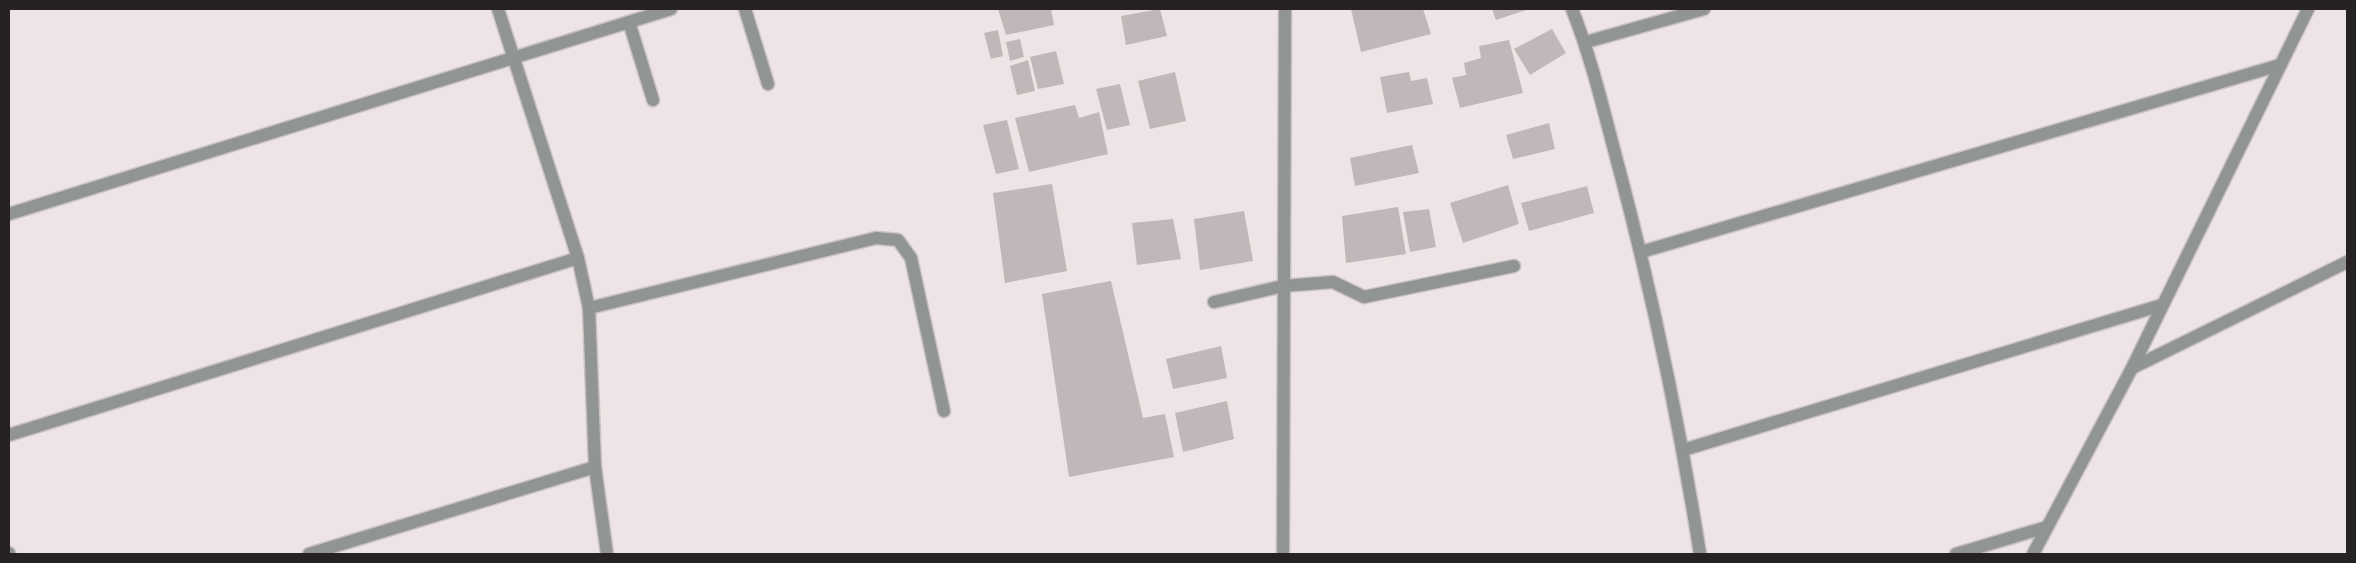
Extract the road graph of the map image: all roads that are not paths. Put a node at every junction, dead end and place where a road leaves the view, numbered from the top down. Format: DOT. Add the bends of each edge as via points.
graph roads {
  1 [pos="498,9"];
  2 [pos="671,9"];
  3 [pos="745,9"];
  4 [pos="1285,9"];
  5 [pos="1572,9"];
  6 [pos="1704,9"];
  7 [pos="2308,9"];
  8 [pos="628,22"];
  9 [pos="1586,42"];
  10 [pos="514,56"];
  11 [pos="2280,65"];
  12 [pos="768,84"];
  13 [pos="653,100"];
  14 [pos="9,214"];
  15 [pos="1641,252"];
  16 [pos="578,258"];
  17 [pos="2347,262"];
  18 [pos="1514,266"];
  19 [pos="1282,286"];
  20 [pos="1214,302"];
  21 [pos="2162,305"];
  22 [pos="590,308"];
  23 [pos="2132,368"];
  24 [pos="944,411"];
  25 [pos="9,435"];
  26 [pos="1683,450"];
  27 [pos="595,468"];
  28 [pos="2047,527"];
  29 [pos="309,554"];
  30 [pos="607,554"];
  31 [pos="1283,554"];
  32 [pos="1700,554"];
  33 [pos="1956,554"];
  34 [pos="2033,554"];
  1 -- 10 [label="street"];
  2 -- 8 [label="street"];
  3 -- 12 [label="street"];
  4 -- 19 [label="street"];
  5 -- 9 [label="street"];
  6 -- 9 [label="street"];
  7 -- 11 [label="street"];
  8 -- 10 [label="street"];
  8 -- 13 [label="street"];
  9 -- 15 [label="street"];
  10 -- 14 [label="street"];
  10 -- 16 [label="street"];
  11 -- 15 [label="street"];
  11 -- 21 [label="street"];
  15 -- 26 [label="street"];
  16 -- 22 [label="street"];
  16 -- 25 [label="street"];
  17 -- 23 [label="street"];
  18 -- 19 [label="street" via="1364,297 1332,282"];
  19 -- 20 [label="street"];
  19 -- 31 [label="street"];
  21 -- 23 [label="street"];
  21 -- 26 [label="street"];
  22 -- 24 [label="street" via="876,238 898,240 911,258"];
  22 -- 27 [label="street"];
  23 -- 28 [label="street"];
  26 -- 32 [label="street"];
  27 -- 29 [label="street"];
  27 -- 30 [label="street"];
  28 -- 33 [label="street"];
  28 -- 34 [label="street"];
}
